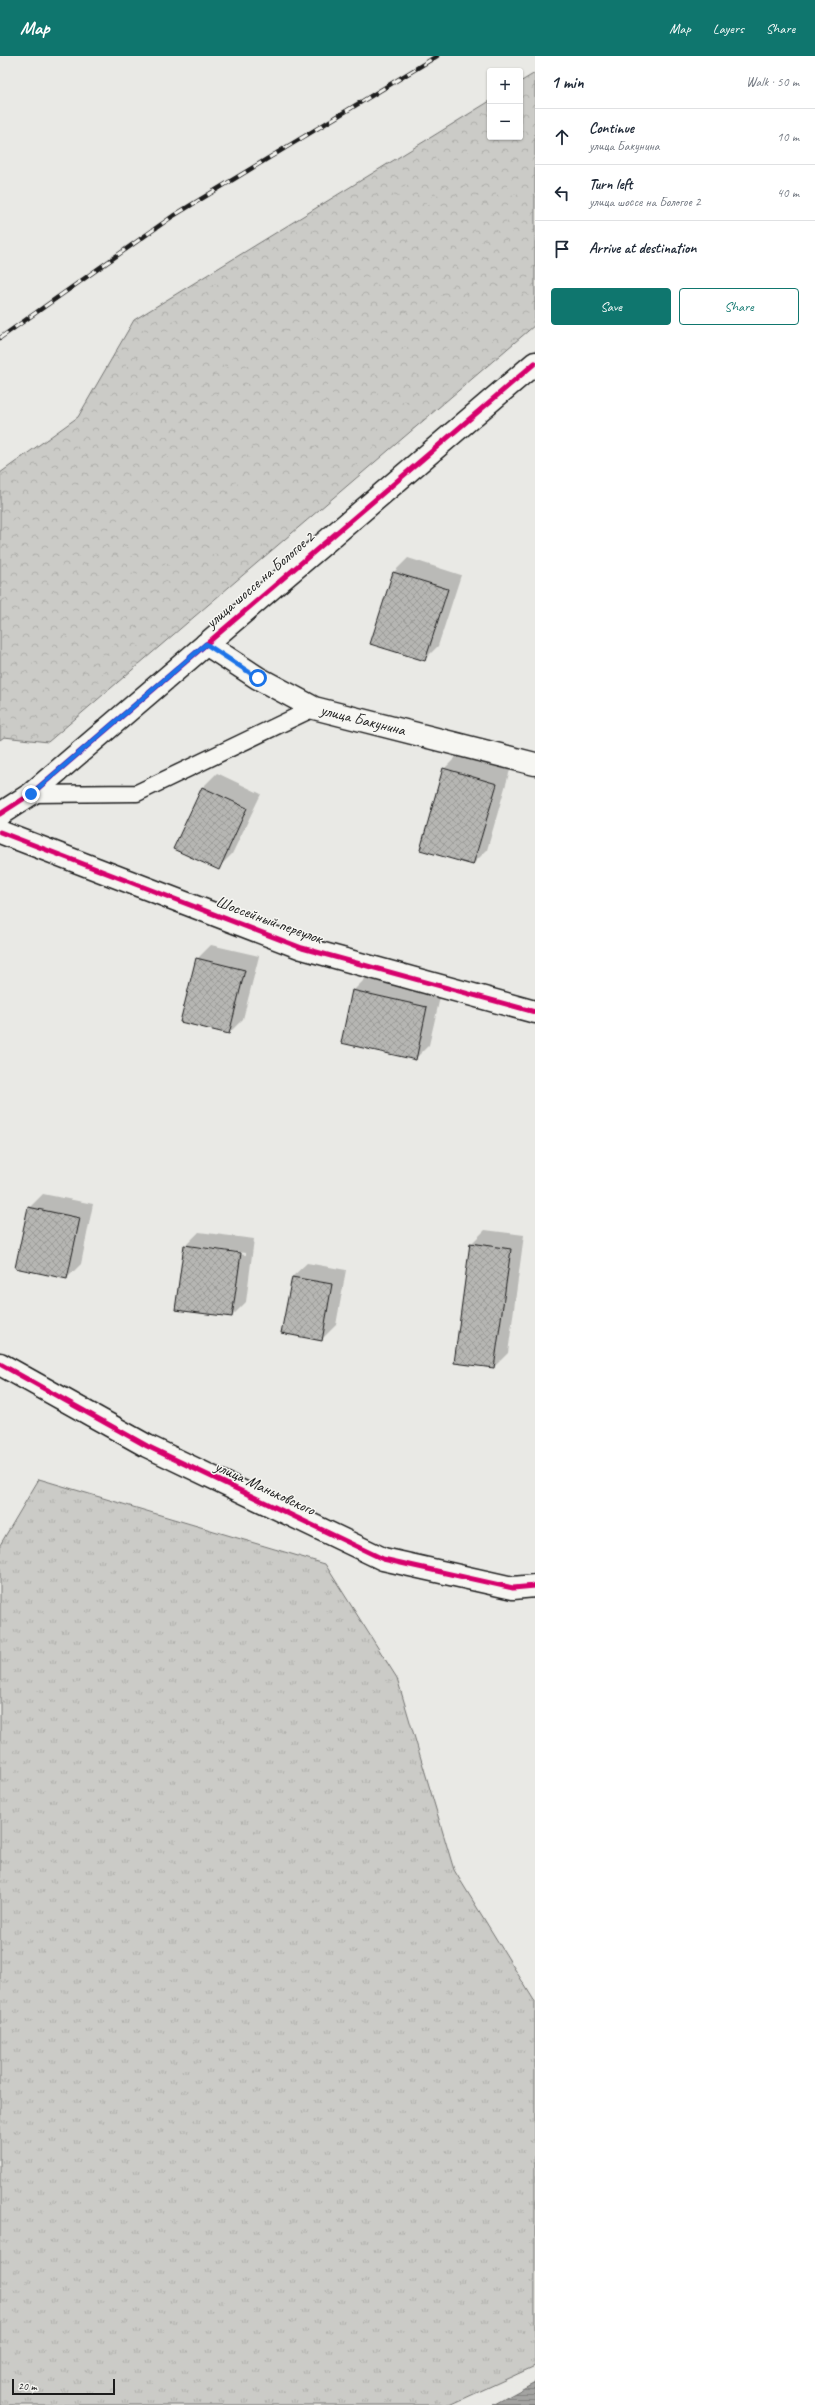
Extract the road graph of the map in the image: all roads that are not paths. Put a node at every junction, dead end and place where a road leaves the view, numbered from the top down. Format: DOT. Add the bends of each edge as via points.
graph roads {
  1 [pos="535,362"];
  2 [pos="206,644"];
  3 [pos="314,708"];
  4 [pos="535,764"];
  5 [pos="31,794"];
  6 [pos="0,814"];
  7 [pos="0,832"];
  8 [pos="535,1012"];
  9 [pos="0,1364"];
  10 [pos="535,1586"];
  1 -- 2 [label="street, улица шоссе на Бологое 2"];
  2 -- 3 [label="street, улица Бакунина" via="258,678"];
  2 -- 5 [label="street, улица шоссе на Бологое 2"];
  3 -- 4 [label="street, улица Бакунина"];
  3 -- 5 [label="lane" via="137,793"];
  5 -- 6 [label="street, улица шоссе на Бологое 2"];
  7 -- 8 [label="street, Шоссейный переулок" via="302,948"];
  9 -- 10 [label="street, улица Маньковского" via="147,1446 383,1559 513,1588"];
}
